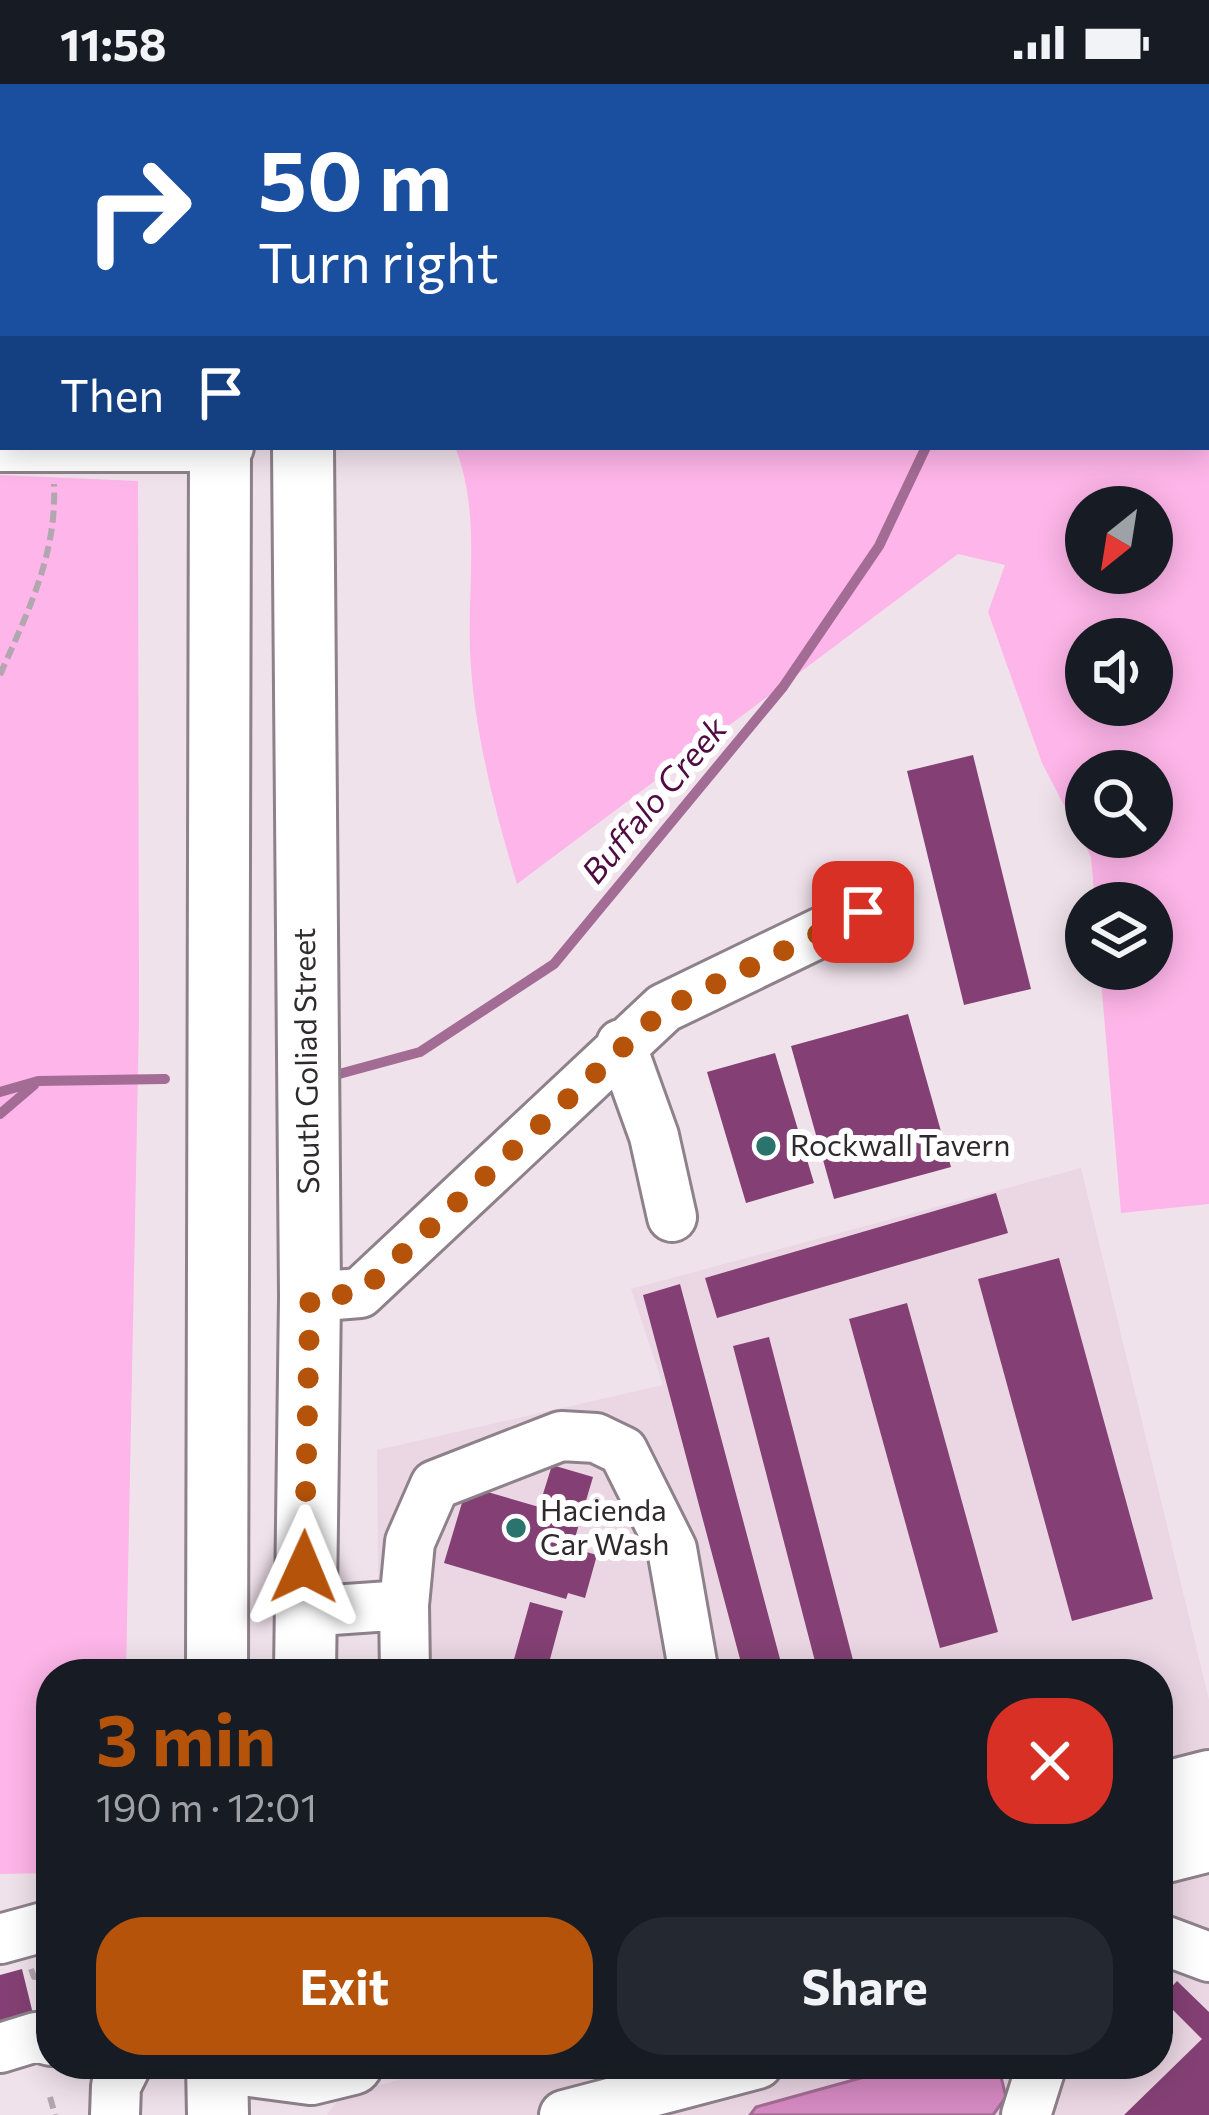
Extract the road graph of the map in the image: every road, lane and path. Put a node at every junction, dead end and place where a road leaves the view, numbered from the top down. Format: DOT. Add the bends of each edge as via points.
graph roads {
  1 [pos="223,450"];
  2 [pos="303,450"];
  3 [pos="54,470"];
  4 [pos="0,675"];
  5 [pos="863,912"];
  6 [pos="621,1044"];
  7 [pos="672,1217"];
  8 [pos="310,1297"];
  9 [pos="404,1605"];
  10 [pos="304,1612"];
  11 [pos="217,1659"];
  12 [pos="304,1659"];
  13 [pos="405,1659"];
  14 [pos="691,1659"];
  15 [pos="1209,1780"];
  16 [pos="1173,1790"];
  17 [pos="1209,1841"];
  18 [pos="1173,1849"];
  19 [pos="36,1929"];
  20 [pos="0,1939"];
  21 [pos="1173,1944"];
  22 [pos="1209,1958"];
  23 [pos="36,2037"];
  24 [pos="0,2048"];
  25 [pos="0,2068"];
  26 [pos="36,2074"];
  27 [pos="51,2079"];
  28 [pos="120,2079"];
  29 [pos="217,2079"];
  30 [pos="701,2079"];
  31 [pos="1038,2079"];
  32 [pos="56,2115"];
  33 [pos="115,2115"];
  34 [pos="218,2115"];
  35 [pos="564,2115"];
  36 [pos="1027,2115"];
  1 -- 11 [label="main road"];
  2 -- 8 [label="main road, South Goliad Street"];
  3 -- 4 [label="path" via="56,526"];
  5 -- 6 [label="street" via="716,979"];
  6 -- 7 [label="street"];
  6 -- 8 [label="street" via="360,1293"];
  8 -- 10 [label="main road, South Goliad Street"];
  9 -- 10 [label="street"];
  9 -- 13 [label="street"];
  9 -- 14 [label="street" via="410,1542 436,1485 561,1436 596,1438 623,1451 672,1550"];
  10 -- 12 [label="main road, South Goliad Street"];
  15 -- 16 [label="main road"];
  17 -- 18 [label="main road"];
  19 -- 20 [label="street"];
  21 -- 22 [label="street"];
  23 -- 24 [label="street"];
  25 -- 26 [label="street"];
  27 -- 32 [label="path"];
  28 -- 33 [label="street"];
  29 -- 34 [label="main road"];
  30 -- 35 [label="street"];
  31 -- 36 [label="street"];
}
